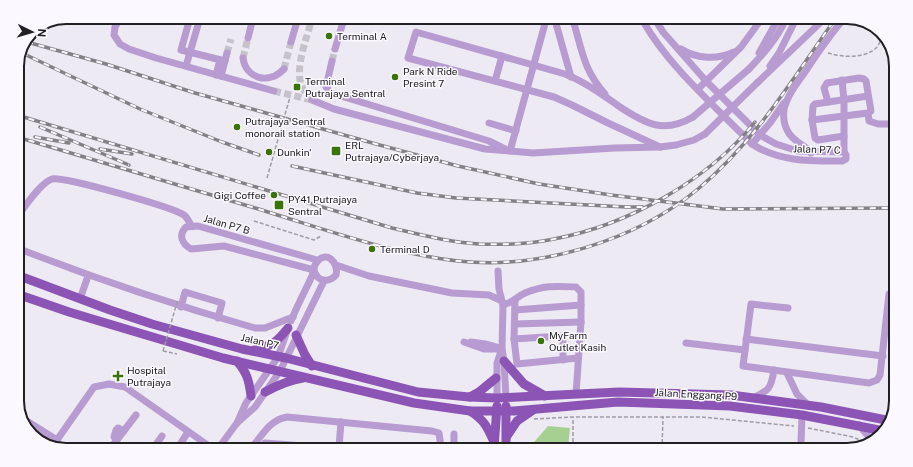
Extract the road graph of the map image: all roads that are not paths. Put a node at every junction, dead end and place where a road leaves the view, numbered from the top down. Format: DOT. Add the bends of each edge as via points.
graph roads {
  1 [pos="117,24"];
  2 [pos="188,24"];
  3 [pos="198,24"];
  4 [pos="252,24"];
  5 [pos="296,24"];
  6 [pos="342,24"];
  7 [pos="543,24"];
  8 [pos="556,24"];
  9 [pos="574,24"];
  10 [pos="646,24"];
  11 [pos="658,24"];
  12 [pos="758,24"];
  13 [pos="776,24"];
  14 [pos="783,24"];
  15 [pos="794,24"];
  16 [pos="819,24"];
  17 [pos="839,24"];
  18 [pos="248,38"];
  19 [pos="291,42"];
  20 [pos="674,44"];
  21 [pos="741,47"];
  22 [pos="335,49"];
  23 [pos="190,52"];
  24 [pos="227,53"];
  25 [pos="502,56"];
  26 [pos="242,58"];
  27 [pos="222,60"];
  28 [pos="332,61"];
  29 [pos="534,65"];
  30 [pos="186,66"];
  31 [pos="284,69"];
  32 [pos="749,69"];
  33 [pos="218,75"];
  34 [pos="571,77"];
  35 [pos="842,80"];
  36 [pos="495,81"];
  37 [pos="706,81"];
  38 [pos="757,83"];
  39 [pos="698,89"];
  40 [pos="527,90"];
  41 [pos="274,91"];
  42 [pos="792,91"];
  43 [pos="868,96"];
  44 [pos="312,100"];
  45 [pos="844,100"];
  46 [pos="828,102"];
  47 [pos="621,107"];
  48 [pos="868,113"];
  49 [pos="843,116"];
  50 [pos="812,120"];
  51 [pos="489,123"];
  52 [pos="889,124"];
  53 [pos="445,128"];
  54 [pos="417,130"];
  55 [pos="516,131"];
  56 [pos="760,135"];
  57 [pos="844,136"];
  58 [pos="752,144"];
  59 [pos="660,147"];
  60 [pos="510,151"];
  61 [pos="811,152"];
  62 [pos="844,152"];
  63 [pos="810,161"];
  64 [pos="24,208"];
  65 [pos="191,225"];
  66 [pos="24,251"];
  67 [pos="317,260"];
  68 [pos="336,265"];
  69 [pos="314,271"];
  70 [pos="498,271"];
  71 [pos="88,276"];
  72 [pos="24,278"];
  73 [pos="324,281"];
  74 [pos="889,294"];
  75 [pos="24,297"];
  76 [pos="80,299"];
  77 [pos="515,301"];
  78 [pos="502,303"];
  79 [pos="581,305"];
  80 [pos="181,307"];
  81 [pos="788,308"];
  82 [pos="515,310"];
  83 [pos="293,317"];
  84 [pos="218,318"];
  85 [pos="581,322"];
  86 [pos="538,323"];
  87 [pos="514,324"];
  88 [pos="288,328"];
  89 [pos="296,335"];
  90 [pos="538,337"];
  91 [pos="514,339"];
  92 [pos="746,339"];
  93 [pos="686,343"];
  94 [pos="502,349"];
  95 [pos="745,350"];
  96 [pos="251,351"];
  97 [pos="883,356"];
  98 [pos="282,358"];
  99 [pos="578,358"];
  100 [pos="564,360"];
  101 [pos="237,361"];
  102 [pos="504,361"];
  103 [pos="312,366"];
  104 [pos="270,369"];
  105 [pos="774,370"];
  106 [pos="280,371"];
  107 [pos="787,373"];
  108 [pos="308,378"];
  109 [pos="496,378"];
  110 [pos="265,392"];
  111 [pos="576,394"];
  112 [pos="251,396"];
  113 [pos="546,396"];
  114 [pos="469,397"];
  115 [pos="501,398"];
  116 [pos="753,398"];
  117 [pos="809,406"];
  118 [pos="534,410"];
  119 [pos="470,411"];
  120 [pos="502,411"];
  121 [pos="802,414"];
  122 [pos="136,416"];
  123 [pos="885,420"];
  124 [pos="342,422"];
  125 [pos="31,423"];
  126 [pos="237,423"];
  127 [pos="859,425"];
  128 [pos="41,430"];
  129 [pos="878,430"];
  130 [pos="188,432"];
  131 [pos="39,433"];
  132 [pos="454,434"];
  133 [pos="262,435"];
  134 [pos="162,436"];
  135 [pos="507,436"];
  136 [pos="867,438"];
  137 [pos="58,442"];
  138 [pos="115,443"];
  139 [pos="157,443"];
  140 [pos="181,443"];
  141 [pos="204,443"];
  142 [pos="222,443"];
  143 [pos="255,443"];
  144 [pos="264,443"];
  145 [pos="339,443"];
  146 [pos="441,443"];
  147 [pos="454,443"];
  148 [pos="494,443"];
  149 [pos="495,443"];
  150 [pos="506,443"];
  151 [pos="801,443"];
  1 -- 30 [label="street" via="114,35 120,44"];
  2 -- 23 [label="street" via="181,50"];
  3 -- 23 [label="street"];
  4 -- 18 [label="street"];
  5 -- 19 [label="street"];
  6 -- 22 [label="street"];
  7 -- 29 [label="street"];
  8 -- 34 [label="street"];
  9 -- 47 [label="street" via="584,63 590,75 606,95"];
  10 -- 39 [label="street, Jalan P7 C" via="665,53"];
  11 -- 20 [label="street, Jalan P7 C"];
  12 -- 21 [label="street"];
  13 -- 32 [label="street"];
  14 -- 32 [label="street" via="769,46"];
  15 -- 38 [label="street" via="779,53"];
  16 -- 38 [label="street"];
  17 -- 42 [label="street"];
  20 -- 21 [label="street" via="705,58 724,57"];
  20 -- 37 [label="street, Jalan P7 C"];
  21 -- 37 [label="street"];
  23 -- 27 [label="street"];
  23 -- 30 [label="street"];
  24 -- 27 [label="street"];
  25 -- 29 [label="street"];
  25 -- 36 [label="street"];
  25 -- 36 [label="street" via="416,32 408,58"];
  26 -- 31 [label="street" via="247,70 257,77 272,78"];
  27 -- 33 [label="street"];
  28 -- 53 [label="street" via="326,86 331,93"];
  29 -- 34 [label="street"];
  29 -- 40 [label="street"];
  30 -- 33 [label="street"];
  32 -- 47 [label="street, bridge" via="684,122 670,126 648,124"];
  33 -- 41 [label="street"];
  34 -- 47 [label="street"];
  35 -- 43 [label="street" via="864,79"];
  35 -- 45 [label="street"];
  35 -- 46 [label="street" via="825,85"];
  36 -- 40 [label="street"];
  37 -- 39 [label="street"];
  37 -- 56 [label="street, Jalan P7 C"];
  38 -- 59 [label="street, bridge" via="705,134 694,140"];
  39 -- 58 [label="street, Jalan P7 C"];
  40 -- 55 [label="street"];
  40 -- 59 [label="street" via="572,104"];
  42 -- 56 [label="street"];
  42 -- 61 [label="street" via="784,109 785,124 793,139"];
  43 -- 45 [label="street"];
  43 -- 48 [label="street" via="871,111"];
  44 -- 54 [label="street" via="334,109"];
  45 -- 46 [label="street"];
  45 -- 49 [label="street"];
  46 -- 50 [label="street" via="813,106"];
  48 -- 49 [label="street"];
  48 -- 52 [label="street" via="869,121"];
  49 -- 50 [label="street"];
  49 -- 57 [label="street"];
  50 -- 57 [label="street" via="815,138 818,140"];
  51 -- 55 [label="street"];
  53 -- 54 [label="street"];
  53 -- 60 [label="street" via="489,141"];
  54 -- 60 [label="street" via="485,149"];
  55 -- 60 [label="street"];
  56 -- 58 [label="street"];
  56 -- 61 [label="street, Jalan P7 C" via="787,148"];
  57 -- 62 [label="street"];
  58 -- 63 [label="street, Jalan P7 C" via="770,154"];
  59 -- 60 [label="street" via="533,153"];
  61 -- 62 [label="street, Jalan P7 C"];
  61 -- 63 [label="street"];
  62 -- 63 [label="street, Jalan P7 C" via="845,160"];
  64 -- 65 [label="street" via="42,186 51,179 58,178 87,184 165,208 186,216"];
  65 -- 67 [label="street, Jalan P7 B"];
  65 -- 69 [label="street, Jalan P7 B" via="186,226 181,235 186,247 191,249 224,246"];
  66 -- 71 [label="street"];
  67 -- 68 [label="street, Jalan P7 B" via="329,258"];
  67 -- 69 [label="street"];
  68 -- 73 [label="street" via="336,275"];
  68 -- 78 [label="street, Jalan P7 B" via="369,276 452,293 489,295"];
  69 -- 73 [label="street" via="318,279"];
  69 -- 83 [label="street"];
  70 -- 78 [label="street"];
  71 -- 76 [label="street"];
  71 -- 80 [label="street"];
  72 -- 76 [label="main road, Jalan P7"];
  73 -- 89 [label="street"];
  74 -- 97 [label="street"];
  75 -- 101 [label="main road" via="117,328"];
  76 -- 96 [label="main road, Jalan P7" via="152,324"];
  77 -- 78 [label="street"];
  77 -- 79 [label="street" via="523,294 543,286 576,286 581,292"];
  77 -- 82 [label="street"];
  78 -- 94 [label="street"];
  79 -- 82 [label="street"];
  79 -- 85 [label="street"];
  80 -- 84 [label="street"];
  80 -- 84 [label="street" via="185,292 222,303"];
  81 -- 92 [label="street" via="751,304"];
  82 -- 87 [label="street"];
  83 -- 84 [label="street" via="265,328 255,328"];
  83 -- 88 [label="street"];
  85 -- 86 [label="street"];
  85 -- 99 [label="street"];
  86 -- 87 [label="street"];
  86 -- 90 [label="street"];
  87 -- 91 [label="street"];
  88 -- 96 [label="main road" via="277,342"];
  88 -- 98 [label="street"];
  89 -- 98 [label="street"];
  89 -- 103 [label="main road"];
  90 -- 91 [label="street"];
  90 -- 100 [label="street" via="561,336"];
  91 -- 100 [label="street" via="517,364"];
  92 -- 95 [label="street"];
  92 -- 97 [label="street"];
  93 -- 95 [label="street"];
  94 -- 102 [label="street"];
  94 -- 109 [label="street" via="497,363"];
  95 -- 105 [label="street" via="743,366"];
  96 -- 98 [label="main road, Jalan P7"];
  97 -- 107 [label="street" via="880,375 877,380 869,383"];
  98 -- 103 [label="main road, Jalan P7"];
  98 -- 104 [label="street"];
  98 -- 106 [label="street"];
  99 -- 100 [label="street"];
  99 -- 111 [label="street"];
  101 -- 104 [label="main road"];
  101 -- 112 [label="main road" via="245,371"];
  102 -- 113 [label="main road" via="524,384"];
  102 -- 115 [label="street"];
  103 -- 114 [label="main road, Jalan P7" via="418,392"];
  104 -- 106 [label="main road"];
  104 -- 112 [label="street"];
  105 -- 107 [label="street"];
  105 -- 116 [label="street" via="767,390"];
  106 -- 108 [label="main road"];
  106 -- 110 [label="street"];
  107 -- 117 [label="street" via="797,394"];
  108 -- 110 [label="main road" via="291,380"];
  108 -- 119 [label="main road" via="414,403"];
  109 -- 114 [label="main road"];
  109 -- 115 [label="street"];
  110 -- 126 [label="street" via="255,407"];
  111 -- 113 [label="main road, Jalan Enggang P9"];
  111 -- 116 [label="main road, Jalan Enggang P9" via="618,392"];
  112 -- 126 [label="street"];
  113 -- 115 [label="main road, Jalan P7"];
  114 -- 115 [label="main road, Jalan P7"];
  115 -- 120 [label="main road"];
  116 -- 117 [label="main road, Jalan Enggang P9"];
  117 -- 123 [label="main road, Jalan Enggang P9"];
  118 -- 120 [label="main road, Jalan Enggang P9"];
  118 -- 121 [label="main road, Jalan Enggang P9" via="618,402 730,406"];
  118 -- 135 [label="main road" via="517,422"];
  119 -- 120 [label="main road, Jalan Enggang P9"];
  119 -- 148 [label="main road" via="485,423"];
  120 -- 135 [label="main road"];
  120 -- 149 [label="main road"];
  121 -- 127 [label="main road, Jalan Enggang P9"];
  121 -- 151 [label="street"];
  122 -- 138 [label="street" via="124,431 118,428 116,430"];
  124 -- 133 [label="street" via="282,418 271,424"];
  124 -- 145 [label="street"];
  124 -- 146 [label="street" via="436,432 439,433"];
  125 -- 128 [label="street"];
  126 -- 142 [label="street"];
  127 -- 129 [label="main road, Jalan Enggang P9"];
  127 -- 136 [label="street"];
  128 -- 131 [label="street"];
  128 -- 137 [label="street"];
  130 -- 137 [label="street" via="125,387 109,384 94,387"];
  130 -- 140 [label="street"];
  130 -- 141 [label="street"];
  132 -- 147 [label="street"];
  133 -- 143 [label="street"];
  133 -- 144 [label="street"];
  134 -- 139 [label="street"];
  135 -- 150 [label="main road"];
}
